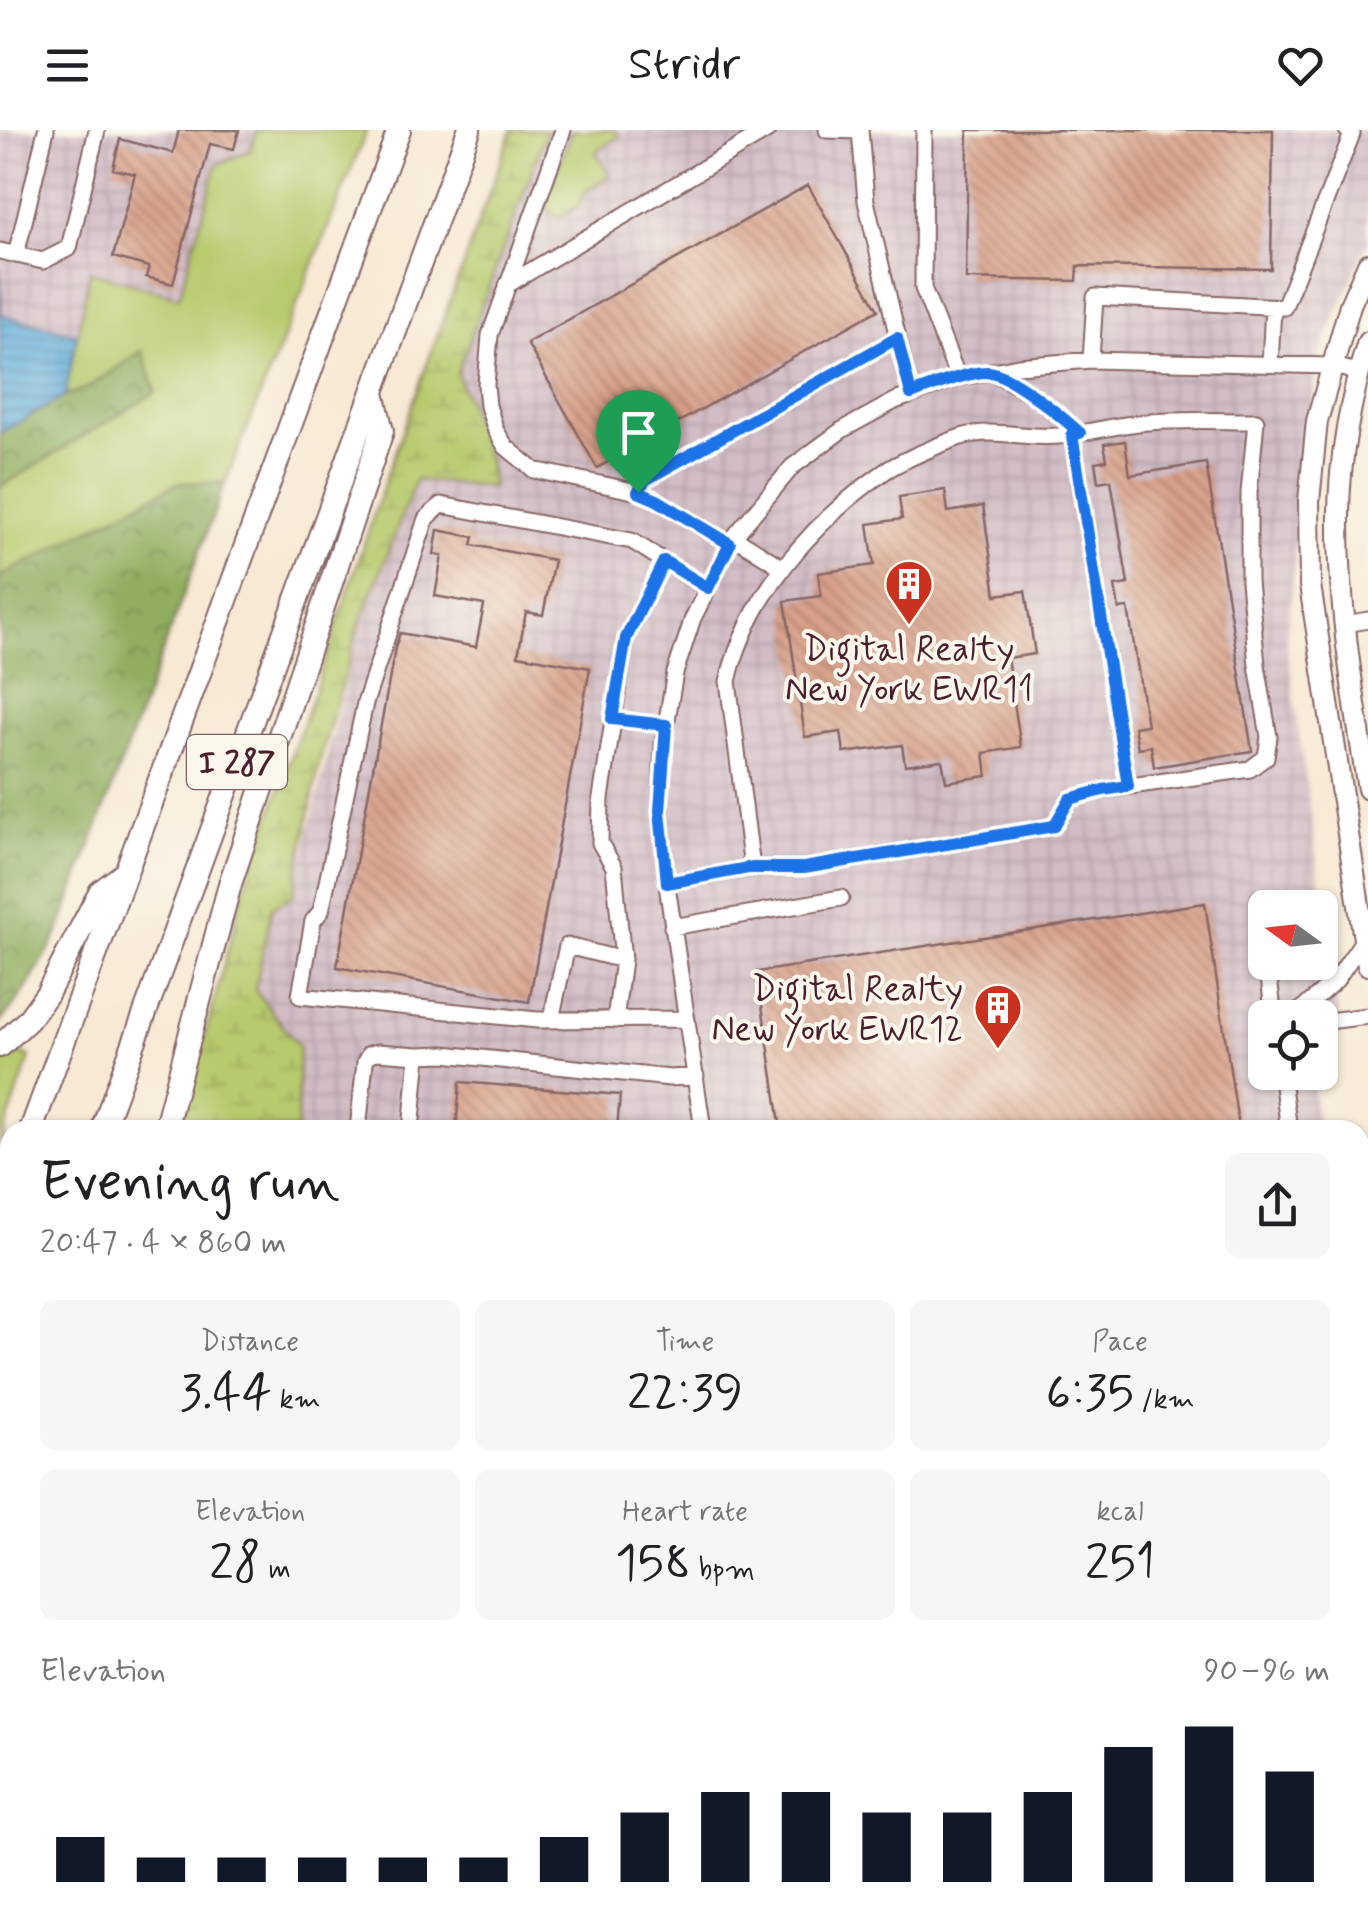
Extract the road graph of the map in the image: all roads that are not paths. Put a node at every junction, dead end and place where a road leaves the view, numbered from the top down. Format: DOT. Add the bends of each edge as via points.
graph roads {
  1 [pos="46,130"];
  2 [pos="96,130"];
  3 [pos="398,130"];
  4 [pos="469,130"];
  5 [pos="562,130"];
  6 [pos="768,130"];
  7 [pos="827,130"];
  8 [pos="860,130"];
  9 [pos="924,130"];
  10 [pos="1347,130"];
  11 [pos="8,253"];
  12 [pos="1368,264"];
  13 [pos="507,286"];
  14 [pos="1273,306"];
  15 [pos="897,338"];
  16 [pos="1368,342"];
  17 [pos="1091,360"];
  18 [pos="1270,364"];
  19 [pos="1332,366"];
  20 [pos="990,371"];
  21 [pos="1358,372"];
  22 [pos="958,378"];
  23 [pos="372,393"];
  24 [pos="911,394"];
  25 [pos="1076,433"];
  26 [pos="638,492"];
  27 [pos="732,541"];
  28 [pos="664,561"];
  29 [pos="783,568"];
  30 [pos="708,588"];
  31 [pos="1368,620"];
  32 [pos="1346,624"];
  33 [pos="612,719"];
  34 [pos="666,725"];
  35 [pos="1128,786"];
  36 [pos="1368,789"];
  37 [pos="752,868"];
  38 [pos="126,873"];
  39 [pos="667,883"];
  40 [pos="841,898"];
  41 [pos="672,926"];
  42 [pos="1364,939"];
  43 [pos="623,960"];
  44 [pos="1368,964"];
  45 [pos="1313,1000"];
  46 [pos="1368,1016"];
  47 [pos="686,1019"];
  48 [pos="552,1020"];
  49 [pos="615,1020"];
  50 [pos="1338,1020"];
  51 [pos="0,1046"];
  52 [pos="418,1055"];
  53 [pos="696,1076"];
  54 [pos="1283,1090"];
  55 [pos="35,1120"];
  56 [pos="106,1120"];
  57 [pos="169,1120"];
  58 [pos="359,1120"];
  59 [pos="412,1120"];
  60 [pos="703,1120"];
  61 [pos="1288,1120"];
  1 -- 11 [label="street"];
  2 -- 11 [label="street" via="69,248 44,261"];
  3 -- 38 [label="highway, I 287"];
  4 -- 23 [label="highway, I 287"];
  5 -- 13 [label="street"];
  6 -- 13 [label="street"];
  7 -- 8 [label="street"];
  8 -- 15 [label="street" via="866,201"];
  9 -- 22 [label="street" via="923,288"];
  10 -- 14 [label="street" via="1352,134 1284,307"];
  12 -- 19 [label="main road"];
  13 -- 26 [label="street" via="487,350 486,385 506,447 534,470"];
  14 -- 17 [label="street" via="1095,297"];
  14 -- 18 [label="street"];
  15 -- 24 [label="street"];
  15 -- 26 [label="street" via="645,480"];
  16 -- 21 [label="main road"];
  17 -- 18 [label="street"];
  17 -- 20 [label="street"];
  18 -- 19 [label="street"];
  19 -- 21 [label="street"];
  19 -- 42 [label="main road" via="1310,485 1310,585"];
  20 -- 22 [label="street"];
  20 -- 25 [label="street" via="1034,395"];
  21 -- 32 [label="main road" via="1338,511"];
  22 -- 24 [label="street"];
  23 -- 56 [label="highway, I 287"];
  23 -- 57 [label="highway" via="382,431 230,884"];
  24 -- 27 [label="street" via="842,430 792,468"];
  25 -- 29 [label="street" via="960,437 887,470"];
  25 -- 35 [label="street"];
  25 -- 35 [label="street" via="1149,422 1256,421 1250,580 1266,758 1250,769"];
  26 -- 27 [label="street"];
  27 -- 29 [label="street"];
  27 -- 30 [label="street"];
  28 -- 30 [label="street"];
  28 -- 33 [label="street" via="626,638"];
  28 -- 48 [label="street" via="632,541 441,505 426,518 365,702 300,996"];
  29 -- 37 [label="street" via="735,652 728,681"];
  30 -- 34 [label="street" via="674,673"];
  31 -- 32 [label="street"];
  32 -- 36 [label="main road"];
  33 -- 34 [label="street"];
  33 -- 43 [label="street" via="600,843 614,867"];
  34 -- 39 [label="street" via="660,811"];
  35 -- 37 [label="street" via="1070,799 1054,826 804,868"];
  37 -- 39 [label="street"];
  38 -- 51 [label="highway" via="100,892 47,994"];
  38 -- 55 [label="highway, I 287"];
  39 -- 41 [label="street"];
  40 -- 41 [label="street"];
  41 -- 47 [label="street"];
  42 -- 44 [label="main road"];
  42 -- 45 [label="street"];
  43 -- 48 [label="street" via="567,946"];
  43 -- 49 [label="street"];
  46 -- 50 [label="street"];
  47 -- 49 [label="street"];
  47 -- 53 [label="street"];
  48 -- 49 [label="street"];
  52 -- 53 [label="street"];
  52 -- 58 [label="street" via="369,1054"];
  52 -- 59 [label="street"];
  53 -- 60 [label="street"];
  54 -- 61 [label="street"];
}
